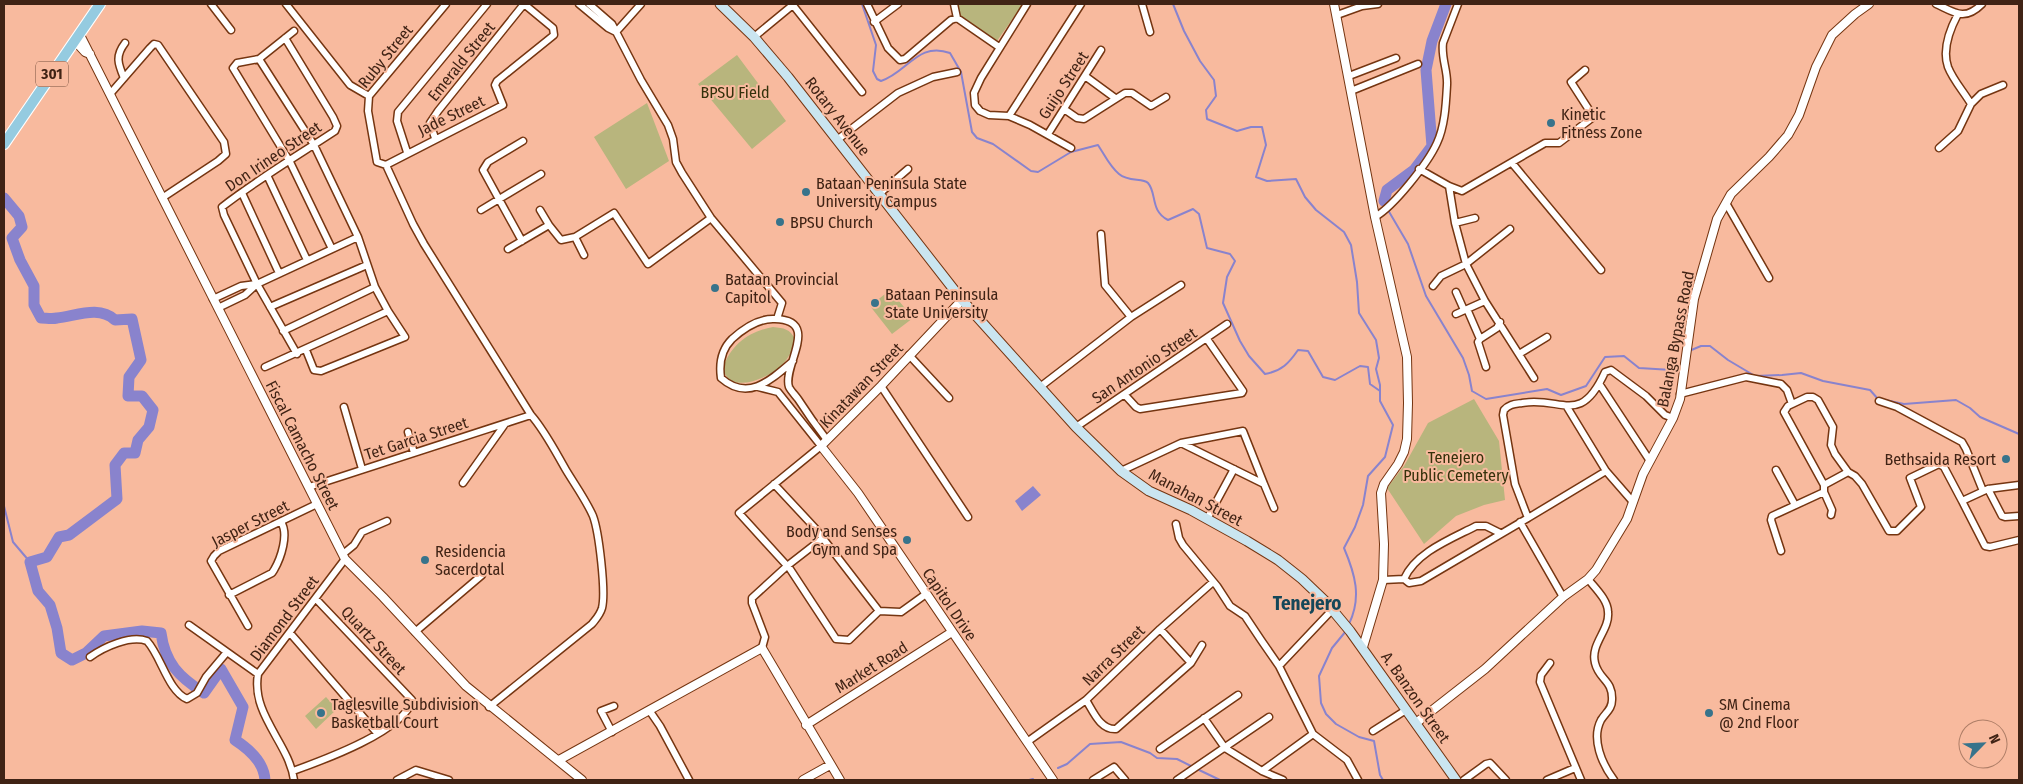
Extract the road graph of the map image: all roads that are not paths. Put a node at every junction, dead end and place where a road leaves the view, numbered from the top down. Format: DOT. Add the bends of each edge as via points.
graph roads {
  1 [pos="100,4"];
  2 [pos="212,4"];
  3 [pos="286,4"];
  4 [pos="446,4"];
  5 [pos="487,4"];
  6 [pos="524,4"];
  7 [pos="579,4"];
  8 [pos="589,4"];
  9 [pos="641,4"];
  10 [pos="720,4"];
  11 [pos="793,4"];
  12 [pos="867,4"];
  13 [pos="898,4"];
  14 [pos="954,4"];
  15 [pos="1027,4"];
  16 [pos="1081,4"];
  17 [pos="1142,4"];
  18 [pos="1334,4"];
  19 [pos="1378,4"];
  20 [pos="1458,4"];
  21 [pos="1869,4"];
  22 [pos="1936,4"];
  23 [pos="1982,4"];
  24 [pos="1958,14"];
  25 [pos="1337,15"];
  26 [pos="957,18"];
  27 [pos="874,22"];
  28 [pos="231,30"];
  29 [pos="294,31"];
  30 [pos="616,32"];
  31 [pos="1150,32"];
  32 [pos="78,38"];
  33 [pos="285,38"];
  34 [pos="754,38"];
  35 [pos="125,43"];
  36 [pos="999,47"];
  37 [pos="1101,50"];
  38 [pos="1396,58"];
  39 [pos="259,59"];
  40 [pos="1418,64"];
  41 [pos="1585,70"];
  42 [pos="957,72"];
  43 [pos="1085,76"];
  44 [pos="1349,76"];
  45 [pos="124,78"];
  46 [pos="2003,85"];
  47 [pos="1351,90"];
  48 [pos="862,92"];
  49 [pos="110,94"];
  50 [pos="369,96"];
  51 [pos="1166,97"];
  52 [pos="1115,98"];
  53 [pos="1971,104"];
  54 [pos="1064,109"];
  55 [pos="1009,116"];
  56 [pos="1048,134"];
  57 [pos="435,138"];
  58 [pos="837,140"];
  59 [pos="523,141"];
  60 [pos="4,144"];
  61 [pos="314,145"];
  62 [pos="1071,148"];
  63 [pos="1939,148"];
  64 [pos="407,152"];
  65 [pos="290,162"];
  66 [pos="1512,163"];
  67 [pos="386,165"];
  68 [pos="1419,169"];
  69 [pos="908,170"];
  70 [pos="541,174"];
  71 [pos="267,175"];
  72 [pos="1448,186"];
  73 [pos="242,192"];
  74 [pos="879,194"];
  75 [pos="162,198"];
  76 [pos="499,199"];
  77 [pos="1726,202"];
  78 [pos="481,210"];
  79 [pos="540,210"];
  80 [pos="1375,217"];
  81 [pos="711,218"];
  82 [pos="1475,218"];
  83 [pos="1455,223"];
  84 [pos="549,225"];
  85 [pos="1510,229"];
  86 [pos="1101,234"];
  87 [pos="358,237"];
  88 [pos="575,237"];
  89 [pos="522,241"];
  90 [pos="332,249"];
  91 [pos="508,249"];
  92 [pos="584,255"];
  93 [pos="307,260"];
  94 [pos="1466,264"];
  95 [pos="367,265"];
  96 [pos="1601,270"];
  97 [pos="279,273"];
  98 [pos="1769,278"];
  99 [pos="257,284"];
  100 [pos="1181,285"];
  101 [pos="1433,286"];
  102 [pos="375,287"];
  103 [pos="1456,292"];
  104 [pos="213,299"];
  105 [pos="962,300"];
  106 [pos="1485,301"];
  107 [pos="270,307"];
  108 [pos="218,308"];
  109 [pos="1466,310"];
  110 [pos="388,311"];
  111 [pos="1456,314"];
  112 [pos="1131,317"];
  113 [pos="777,319"];
  114 [pos="1500,322"];
  115 [pos="1227,324"];
  116 [pos="283,331"];
  117 [pos="1547,337"];
  118 [pos="1207,339"];
  119 [pos="1480,339"];
  120 [pos="306,350"];
  121 [pos="297,354"];
  122 [pos="1519,354"];
  123 [pos="909,355"];
  124 [pos="793,361"];
  125 [pos="265,367"];
  126 [pos="1486,367"];
  127 [pos="1534,378"];
  128 [pos="1600,385"];
  129 [pos="881,386"];
  130 [pos="758,387"];
  131 [pos="1040,387"];
  132 [pos="1680,394"];
  133 [pos="1125,395"];
  134 [pos="949,398"];
  135 [pos="1879,401"];
  136 [pos="1792,404"];
  137 [pos="344,407"];
  138 [pos="1567,407"];
  139 [pos="531,415"];
  140 [pos="1674,418"];
  141 [pos="505,424"];
  142 [pos="1076,427"];
  143 [pos="408,432"];
  144 [pos="824,443"];
  145 [pos="1181,444"];
  146 [pos="414,453"];
  147 [pos="1650,461"];
  148 [pos="362,469"];
  149 [pos="1234,469"];
  150 [pos="1776,470"];
  151 [pos="1121,471"];
  152 [pos="1606,471"];
  153 [pos="1848,472"];
  154 [pos="463,484"];
  155 [pos="774,484"];
  156 [pos="1264,484"];
  157 [pos="2019,484"];
  158 [pos="1824,485"];
  159 [pos="309,486"];
  160 [pos="1985,490"];
  161 [pos="1824,492"];
  162 [pos="1962,501"];
  163 [pos="1633,502"];
  164 [pos="317,504"];
  165 [pos="1794,505"];
  166 [pos="1274,508"];
  167 [pos="1831,515"];
  168 [pos="2019,516"];
  169 [pos="968,517"];
  170 [pos="1528,518"];
  171 [pos="1207,519"];
  172 [pos="387,521"];
  173 [pos="281,522"];
  174 [pos="1520,522"];
  175 [pos="1176,524"];
  176 [pos="1500,533"];
  177 [pos="823,538"];
  178 [pos="2019,540"];
  179 [pos="1781,551"];
  180 [pos="344,556"];
  181 [pos="787,566"];
  182 [pos="482,575"];
  183 [pos="1404,578"];
  184 [pos="1588,579"];
  185 [pos="1384,580"];
  186 [pos="1214,582"];
  187 [pos="926,594"];
  188 [pos="230,595"];
  189 [pos="1563,598"];
  190 [pos="316,599"];
  191 [pos="1332,610"];
  192 [pos="879,611"];
  193 [pos="1343,622"];
  194 [pos="189,625"];
  195 [pos="248,626"];
  196 [pos="1160,629"];
  197 [pos="415,632"];
  198 [pos="952,632"];
  199 [pos="290,633"];
  200 [pos="1202,645"];
  201 [pos="1363,647"];
  202 [pos="762,648"];
  203 [pos="227,652"];
  204 [pos="90,657"];
  205 [pos="1191,663"];
  206 [pos="1550,663"];
  207 [pos="1279,666"];
  208 [pos="258,674"];
  209 [pos="1238,695"];
  210 [pos="1086,700"];
  211 [pos="614,706"];
  212 [pos="489,707"];
  213 [pos="649,710"];
  214 [pos="1406,710"];
  215 [pos="1269,717"];
  216 [pos="1204,718"];
  217 [pos="1416,723"];
  218 [pos="806,725"];
  219 [pos="1373,731"];
  220 [pos="612,732"];
  221 [pos="377,733"];
  222 [pos="1313,734"];
  223 [pos="1027,742"];
  224 [pos="1160,748"];
  225 [pos="1225,748"];
  226 [pos="558,760"];
  227 [pos="830,765"];
  228 [pos="1575,768"];
  229 [pos="1262,770"];
  230 [pos="293,771"];
  231 [pos="424,773"];
  232 [pos="294,780"];
  233 [pos="397,780"];
  234 [pos="428,780"];
  235 [pos="449,780"];
  236 [pos="582,780"];
  237 [pos="689,780"];
  238 [pos="803,780"];
  239 [pos="840,780"];
  240 [pos="1054,780"];
  241 [pos="1094,780"];
  242 [pos="1125,780"];
  243 [pos="1177,780"];
  244 [pos="1283,780"];
  245 [pos="1358,780"];
  246 [pos="1456,780"];
  247 [pos="1464,780"];
  248 [pos="1506,780"];
  249 [pos="1547,780"];
  250 [pos="1581,780"];
  251 [pos="1614,780"];
  1 -- 32 [label="main road, 301"];
  2 -- 28 [label="street"];
  3 -- 50 [label="street" via="350,85"];
  4 -- 50 [label="street, Ruby Street"];
  5 -- 64 [label="street" via="398,112 397,121"];
  6 -- 57 [label="street, Emerald Street" via="430,123"];
  6 -- 57 [label="street, Jade Street" via="553,28 554,35 497,81 495,85 503,104"];
  7 -- 30 [label="street"];
  8 -- 30 [label="street" via="612,24"];
  9 -- 30 [label="street"];
  10 -- 34 [label="main road, Rotary Avenue"];
  11 -- 34 [label="street"];
  11 -- 48 [label="street"];
  12 -- 27 [label="street"];
  13 -- 27 [label="street"];
  14 -- 26 [label="street"];
  15 -- 36 [label="street"];
  16 -- 55 [label="street"];
  17 -- 31 [label="street"];
  18 -- 25 [label="street"];
  19 -- 25 [label="street"];
  20 -- 68 [label="street" via="1443,43 1446,108 1438,142"];
  21 -- 77 [label="street, Balanga Bypass Road" via="1832,35 1788,135"];
  22 -- 24 [label="street"];
  23 -- 24 [label="street"];
  24 -- 53 [label="street" via="1950,28 1946,50 1948,67"];
  25 -- 44 [label="street"];
  26 -- 27 [label="street" via="900,60 888,48"];
  26 -- 36 [label="street"];
  29 -- 33 [label="street"];
  30 -- 81 [label="street" via="668,124 678,167"];
  32 -- 49 [label="street, Fiscal Camacho Street"];
  32 -- 60 [label="main road, 301"];
  33 -- 39 [label="street"];
  33 -- 61 [label="street, Don Irineo Street" via="337,126 335,131"];
  34 -- 58 [label="main road, Rotary Avenue"];
  35 -- 45 [label="street" via="119,51 117,63"];
  36 -- 55 [label="street" via="974,93 975,105 989,115"];
  37 -- 43 [label="street, Guijo Street"];
  38 -- 44 [label="street"];
  39 -- 61 [label="street"];
  39 -- 65 [label="street" via="237,63 233,68"];
  40 -- 47 [label="street"];
  41 -- 66 [label="street" via="1571,82 1592,118 1560,143 1545,143"];
  42 -- 58 [label="street" via="933,77 898,93"];
  43 -- 52 [label="street"];
  43 -- 54 [label="street, Guijo Street"];
  44 -- 47 [label="street"];
  45 -- 49 [label="street"];
  45 -- 75 [label="street" via="154,44 158,45 224,142 226,154 223,157"];
  46 -- 53 [label="street" via="1981,94"];
  47 -- 80 [label="street"];
  49 -- 75 [label="street, Fiscal Camacho Street"];
  50 -- 67 [label="street, Ruby Street" via="368,111 377,162"];
  51 -- 52 [label="street" via="1151,106 1132,93"];
  52 -- 54 [label="street" via="1084,119"];
  53 -- 63 [label="street" via="1958,131"];
  54 -- 56 [label="street, Guijo Street"];
  55 -- 56 [label="street"];
  56 -- 62 [label="street"];
  57 -- 64 [label="street, Jade Street"];
  58 -- 74 [label="main road, Rotary Avenue"];
  59 -- 76 [label="street" via="484,166 483,170"];
  61 -- 65 [label="street, Don Irineo Street"];
  61 -- 87 [label="street"];
  64 -- 67 [label="street, Jade Street"];
  65 -- 71 [label="street, Don Irineo Street"];
  65 -- 90 [label="street"];
  66 -- 72 [label="street" via="1466,189"];
  66 -- 96 [label="street"];
  67 -- 139 [label="street" via="420,237"];
  68 -- 72 [label="street"];
  68 -- 80 [label="street" via="1392,204"];
  69 -- 74 [label="street"];
  70 -- 76 [label="street"];
  71 -- 73 [label="street, Don Irineo Street"];
  71 -- 93 [label="street"];
  72 -- 83 [label="street"];
  73 -- 97 [label="street"];
  73 -- 99 [label="street, Don Irineo Street" via="222,207"];
  74 -- 105 [label="main road, Rotary Avenue"];
  75 -- 104 [label="street, Fiscal Camacho Street"];
  76 -- 78 [label="street"];
  76 -- 89 [label="street"];
  77 -- 98 [label="street"];
  77 -- 132 [label="street, Balanga Bypass Road" via="1694,299"];
  79 -- 84 [label="street"];
  80 -- 185 [label="street" via="1407,357 1408,380 1404,452 1381,493"];
  81 -- 88 [label="street" via="648,264 614,213"];
  81 -- 113 [label="street" via="782,303"];
  82 -- 83 [label="street"];
  83 -- 94 [label="street"];
  84 -- 88 [label="street" via="561,240"];
  84 -- 89 [label="street"];
  85 -- 94 [label="street"];
  86 -- 112 [label="street" via="1105,285"];
  87 -- 90 [label="street"];
  87 -- 95 [label="street"];
  88 -- 92 [label="street"];
  89 -- 91 [label="street"];
  90 -- 93 [label="street"];
  93 -- 97 [label="street"];
  94 -- 101 [label="street" via="1441,276"];
  94 -- 106 [label="street"];
  95 -- 102 [label="street"];
  95 -- 107 [label="street"];
  97 -- 99 [label="street"];
  99 -- 104 [label="street" via="241,286"];
  99 -- 107 [label="street"];
  99 -- 108 [label="street" via="245,295"];
  100 -- 112 [label="street"];
  102 -- 110 [label="street"];
  102 -- 116 [label="street"];
  103 -- 109 [label="street"];
  104 -- 108 [label="street, Fiscal Camacho Street"];
  105 -- 123 [label="street, Kinatawan Street"];
  105 -- 131 [label="main road, Manahan Street"];
  106 -- 109 [label="street"];
  106 -- 114 [label="street"];
  107 -- 116 [label="street"];
  108 -- 159 [label="street, Fiscal Camacho Street"];
  109 -- 111 [label="street"];
  109 -- 119 [label="street"];
  110 -- 120 [label="street"];
  110 -- 120 [label="street" via="405,337 321,371 314,370"];
  112 -- 131 [label="street"];
  113 -- 124 [label="street" via="791,323 798,333 799,343"];
  113 -- 130 [label="street" via="755,322 747,327 726,346 720,361 721,378 726,382 743,389"];
  114 -- 119 [label="street" via="1497,328"];
  114 -- 122 [label="street"];
  115 -- 118 [label="street, San Antonio Street"];
  116 -- 121 [label="street"];
  117 -- 122 [label="street"];
  118 -- 133 [label="street, San Antonio Street"];
  118 -- 133 [label="street" via="1242,394 1140,409"];
  119 -- 126 [label="street" via="1478,342"];
  120 -- 121 [label="street"];
  121 -- 125 [label="street"];
  122 -- 127 [label="street"];
  123 -- 129 [label="street, Kinatawan Street"];
  123 -- 134 [label="street"];
  124 -- 130 [label="street"];
  124 -- 144 [label="street" via="789,370 789,386"];
  128 -- 138 [label="street" via="1583,401"];
  128 -- 140 [label="street" via="1604,372 1610,370 1646,396 1664,415"];
  128 -- 147 [label="street"];
  129 -- 144 [label="street, Kinatawan Street"];
  129 -- 169 [label="street"];
  130 -- 144 [label="street" via="778,392"];
  131 -- 142 [label="main road, Manahan Street"];
  132 -- 136 [label="street" via="1746,377 1781,384"];
  132 -- 140 [label="street, Balanga Bypass Road"];
  133 -- 142 [label="street, San Antonio Street"];
  135 -- 160 [label="street" via="1897,407 1962,442"];
  136 -- 153 [label="street" via="1807,397 1818,400 1833,427 1831,445"];
  136 -- 158 [label="street" via="1785,409 1785,415"];
  137 -- 148 [label="street"];
  138 -- 152 [label="street"];
  138 -- 170 [label="street" via="1531,401 1512,404 1504,410 1514,484"];
  139 -- 141 [label="street, Tet Garcia Street"];
  139 -- 212 [label="street" via="593,517 599,548 602,606 592,624"];
  140 -- 147 [label="street, Balanga Bypass Road"];
  141 -- 146 [label="street, Tet Garcia Street"];
  141 -- 154 [label="street"];
  142 -- 151 [label="main road, Manahan Street"];
  143 -- 146 [label="street"];
  144 -- 155 [label="street"];
  144 -- 187 [label="street, Capitol Drive"];
  145 -- 149 [label="street"];
  145 -- 151 [label="street"];
  145 -- 156 [label="street" via="1243,432"];
  146 -- 148 [label="street, Tet Garcia Street"];
  147 -- 163 [label="street, Balanga Bypass Road"];
  148 -- 159 [label="street, Tet Garcia Street"];
  149 -- 156 [label="street"];
  149 -- 171 [label="street"];
  150 -- 165 [label="street"];
  151 -- 171 [label="main road, Manahan Street" via="1149,491"];
  152 -- 163 [label="street"];
  152 -- 170 [label="street"];
  153 -- 158 [label="street"];
  153 -- 162 [label="street" via="1862,484 1889,531 1897,531 1921,507 1910,478 1938,464 1944,467"];
  155 -- 177 [label="street"];
  155 -- 181 [label="street" via="739,513"];
  156 -- 166 [label="street"];
  157 -- 160 [label="street"];
  158 -- 161 [label="street"];
  159 -- 164 [label="street, Fiscal Camacho Street"];
  160 -- 162 [label="street"];
  160 -- 168 [label="street" via="2002,516"];
  161 -- 165 [label="street"];
  161 -- 167 [label="street"];
  162 -- 178 [label="street" via="1985,546"];
  163 -- 184 [label="street, Balanga Bypass Road"];
  164 -- 173 [label="street, Jasper Street"];
  164 -- 180 [label="street, Fiscal Camacho Street"];
  165 -- 179 [label="street" via="1772,516"];
  170 -- 174 [label="street"];
  171 -- 191 [label="main road, Manahan Street" via="1278,560"];
  172 -- 180 [label="street, Diamond Street" via="362,532"];
  173 -- 188 [label="street" via="284,542 272,573"];
  173 -- 188 [label="street, Jasper Street" via="214,556 211,561"];
  174 -- 176 [label="street"];
  174 -- 189 [label="street"];
  175 -- 186 [label="street" via="1181,542"];
  176 -- 183 [label="street" via="1421,581 1409,583"];
  176 -- 183 [label="street" via="1486,526 1476,526 1419,559 1408,568"];
  177 -- 181 [label="street"];
  177 -- 192 [label="street"];
  180 -- 190 [label="street, Diamond Street"];
  180 -- 197 [label="street, Fiscal Camacho Street"];
  181 -- 192 [label="street" via="836,639 849,640"];
  181 -- 202 [label="street" via="752,598 764,637"];
  182 -- 197 [label="street"];
  183 -- 185 [label="street"];
  184 -- 189 [label="street, Balanga Bypass Road"];
  184 -- 251 [label="street" via="1609,611 1594,650 1594,662 1610,684 1612,702 1601,720 1596,737 1602,758"];
  185 -- 201 [label="street"];
  186 -- 196 [label="street, Narra Street"];
  186 -- 207 [label="street" via="1230,606 1245,616"];
  187 -- 192 [label="street" via="901,612"];
  187 -- 198 [label="street, Capitol Drive"];
  188 -- 195 [label="street, Jasper Street"];
  189 -- 217 [label="street, Balanga Bypass Road" via="1485,669"];
  190 -- 199 [label="street, Diamond Street"];
  190 -- 221 [label="street, Quartz Street" via="412,700 411,706 395,724"];
  191 -- 193 [label="main road, Manahan Street"];
  191 -- 207 [label="street"];
  193 -- 201 [label="main road, A. Banzon Street"];
  194 -- 203 [label="street"];
  196 -- 205 [label="street"];
  196 -- 210 [label="street, Narra Street"];
  197 -- 212 [label="street, Fiscal Camacho Street"];
  198 -- 218 [label="street, Market Road"];
  198 -- 223 [label="street, Capitol Drive"];
  199 -- 208 [label="street, Diamond Street"];
  199 -- 221 [label="street"];
  200 -- 205 [label="street"];
  201 -- 214 [label="main road, A. Banzon Street"];
  202 -- 213 [label="street"];
  202 -- 218 [label="street"];
  203 -- 204 [label="street" via="198,691 187,699 169,680 144,640 127,641"];
  203 -- 208 [label="street"];
  205 -- 210 [label="street" via="1116,729 1098,720"];
  206 -- 228 [label="street" via="1540,682"];
  207 -- 222 [label="street"];
  208 -- 230 [label="street, Diamond Street" via="260,704"];
  209 -- 216 [label="street"];
  210 -- 223 [label="street, Narra Street"];
  211 -- 220 [label="street" via="601,711"];
  212 -- 226 [label="street, Fiscal Camacho Street"];
  213 -- 220 [label="street"];
  213 -- 237 [label="street"];
  214 -- 217 [label="main road, A. Banzon Street"];
  214 -- 219 [label="street"];
  215 -- 225 [label="street"];
  216 -- 224 [label="street"];
  216 -- 225 [label="street"];
  217 -- 246 [label="main road, A. Banzon Street"];
  218 -- 227 [label="street"];
  220 -- 226 [label="street"];
  221 -- 230 [label="street" via="328,759"];
  222 -- 229 [label="street"];
  222 -- 245 [label="street" via="1347,760"];
  223 -- 240 [label="street, Capitol Drive"];
  225 -- 229 [label="street"];
  225 -- 243 [label="street"];
  226 -- 236 [label="street, Fiscal Camacho Street"];
  227 -- 238 [label="street"];
  227 -- 239 [label="street"];
  228 -- 249 [label="street"];
  228 -- 250 [label="street"];
  229 -- 244 [label="street"];
  230 -- 232 [label="street, Diamond Street"];
  231 -- 233 [label="street" via="416,770"];
  231 -- 234 [label="street"];
  231 -- 235 [label="street"];
  241 -- 242 [label="street" via="1112,767"];
  247 -- 248 [label="street" via="1490,763"];
}
